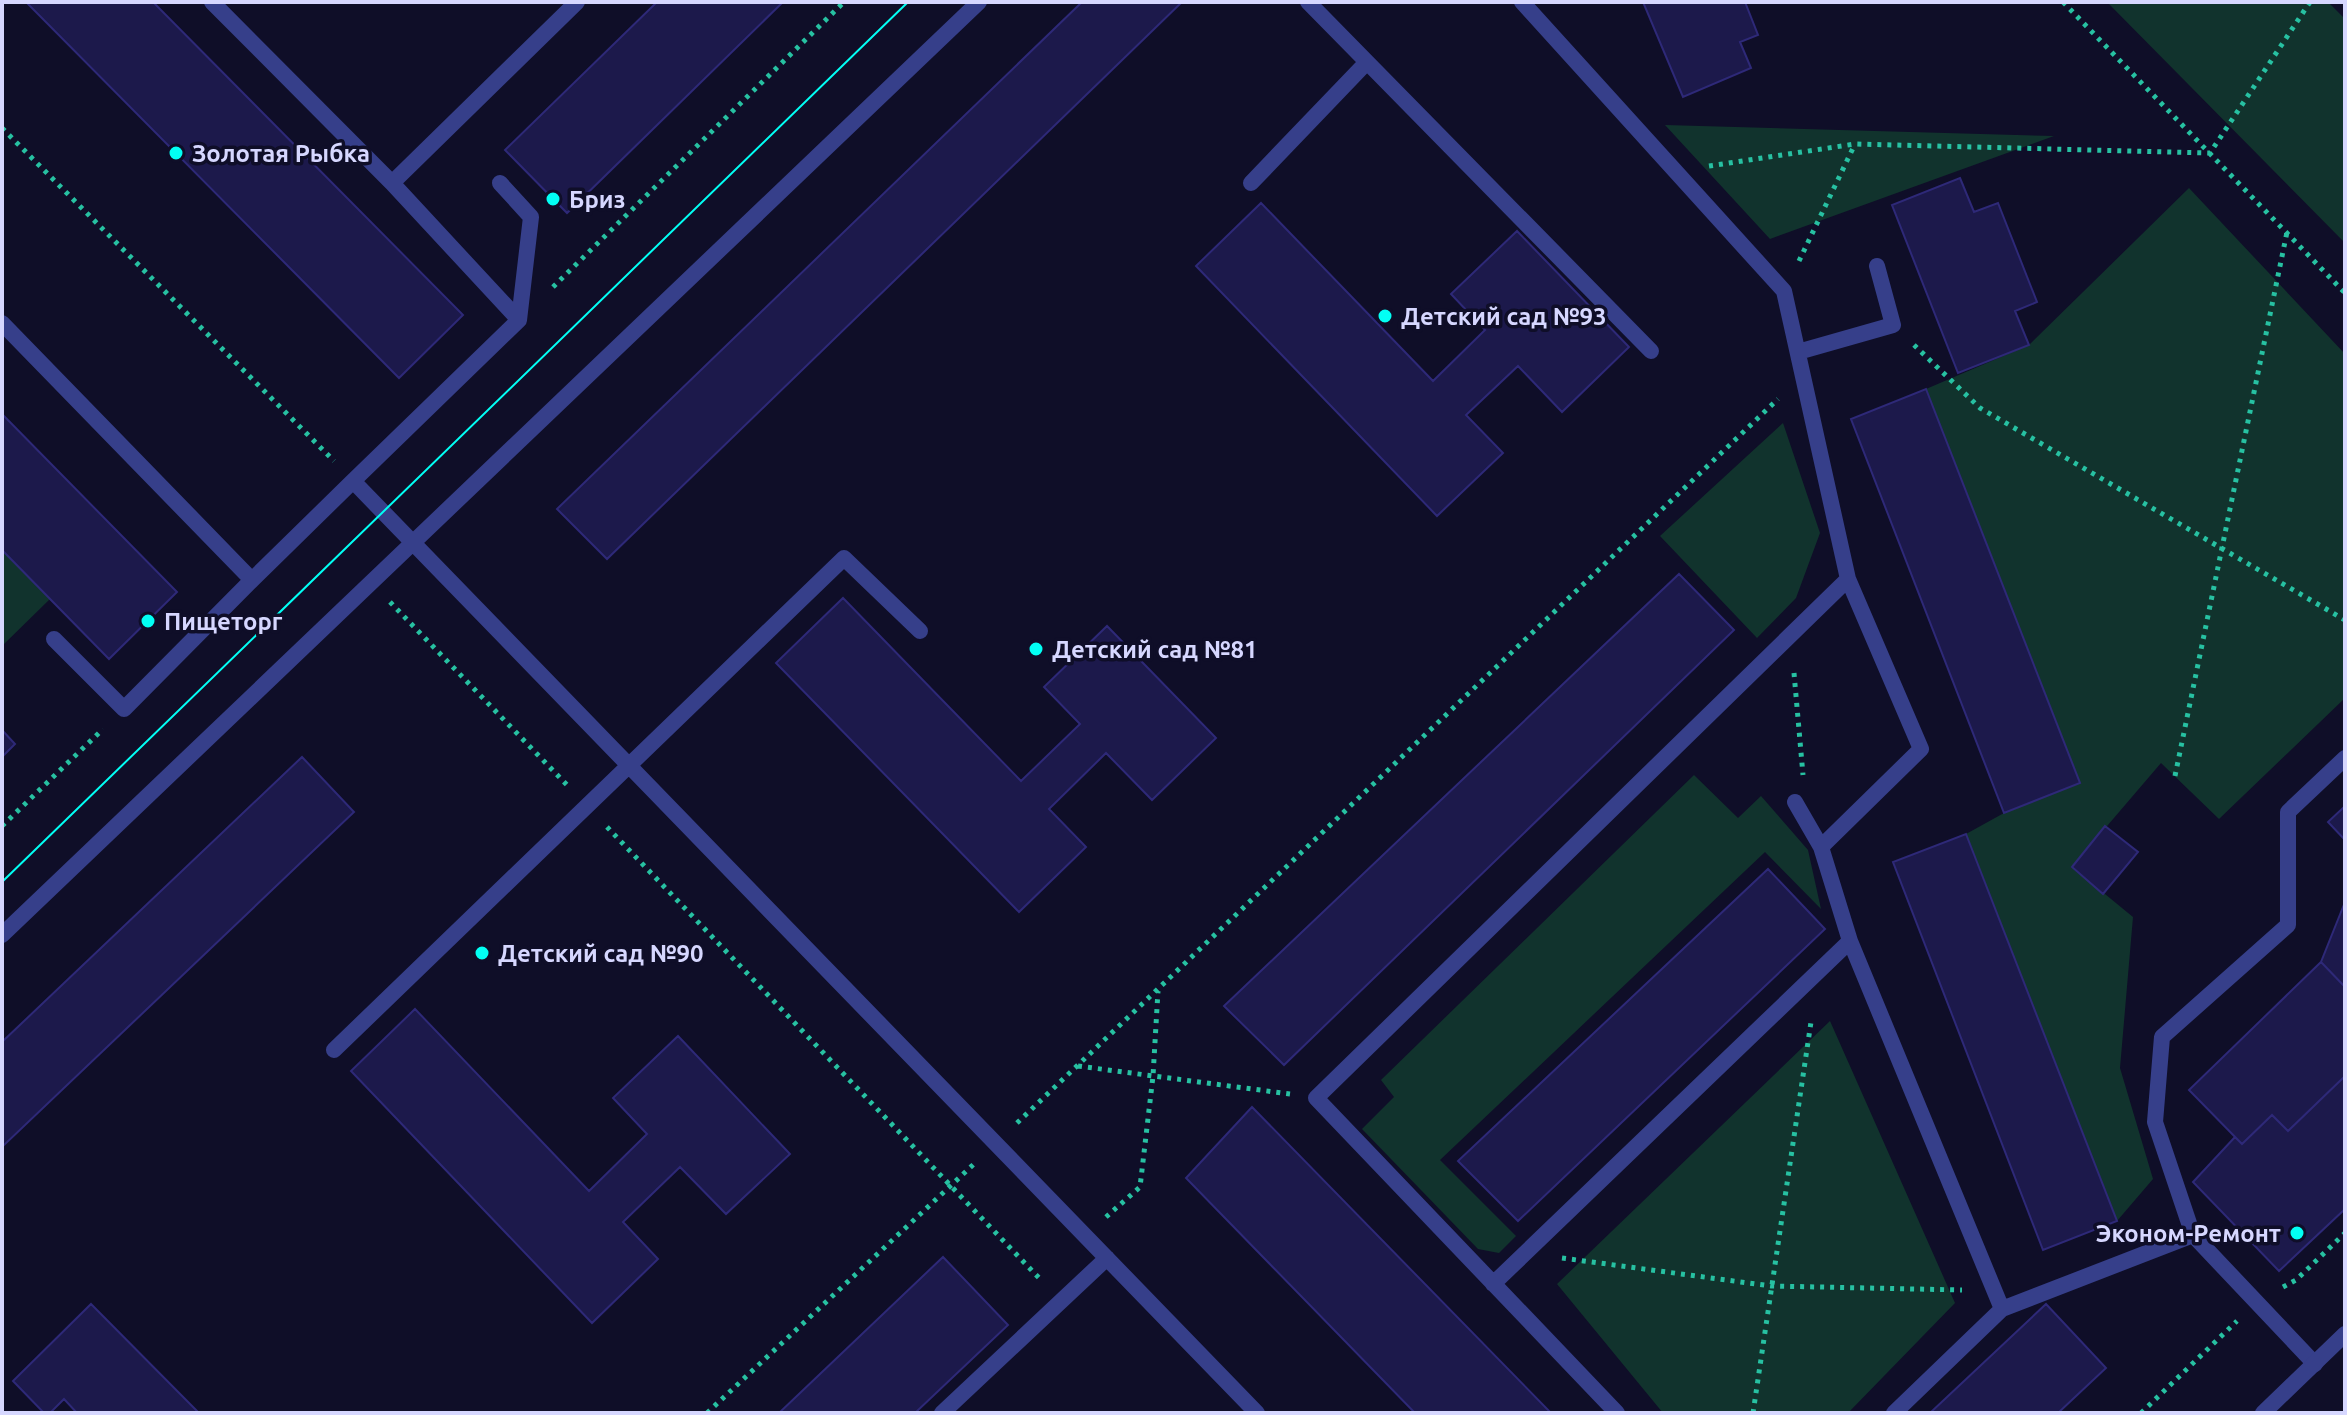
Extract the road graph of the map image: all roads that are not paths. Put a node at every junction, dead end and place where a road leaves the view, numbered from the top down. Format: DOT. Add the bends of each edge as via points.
graph roads {
  1 [pos="212,2"];
  2 [pos="577,2"];
  3 [pos="979,2"];
  4 [pos="1308,2"];
  5 [pos="1522,2"];
  6 [pos="1367,62"];
  7 [pos="392,183"];
  8 [pos="500,183"];
  9 [pos="1251,183"];
  10 [pos="1877,266"];
  11 [pos="519,320"];
  12 [pos="2,323"];
  13 [pos="1651,351"];
  14 [pos="1798,352"];
  15 [pos="353,481"];
  16 [pos="412,541"];
  17 [pos="1848,579"];
  18 [pos="252,580"];
  19 [pos="920,631"];
  20 [pos="54,639"];
  21 [pos="2345,758"];
  22 [pos="628,765"];
  23 [pos="1795,802"];
  24 [pos="1821,847"];
  25 [pos="2,935"];
  26 [pos="1850,941"];
  27 [pos="334,1050"];
  28 [pos="2193,1235"];
  29 [pos="1107,1258"];
  30 [pos="1493,1284"];
  31 [pos="2002,1309"];
  32 [pos="2345,1334"];
  33 [pos="2315,1364"];
  34 [pos="942,1413"];
  35 [pos="1257,1413"];
  36 [pos="1617,1413"];
  37 [pos="1894,1413"];
  38 [pos="2263,1413"];
  1 -- 7 [label="street"];
  2 -- 7 [label="street"];
  3 -- 16 [label="street"];
  4 -- 6 [label="street"];
  5 -- 14 [label="street" via="1784,291"];
  6 -- 9 [label="street"];
  6 -- 13 [label="street"];
  7 -- 11 [label="street"];
  8 -- 11 [label="street" via="531,217"];
  10 -- 14 [label="street" via="1893,325"];
  11 -- 15 [label="street"];
  12 -- 18 [label="street"];
  14 -- 17 [label="street"];
  15 -- 16 [label="street"];
  15 -- 18 [label="street"];
  16 -- 22 [label="street"];
  16 -- 25 [label="street"];
  17 -- 24 [label="street" via="1921,749"];
  17 -- 30 [label="street" via="1316,1098"];
  18 -- 20 [label="street" via="124,709"];
  19 -- 22 [label="street" via="844,558"];
  21 -- 28 [label="street" via="2288,812 2288,925 2162,1037 2155,1122"];
  22 -- 27 [label="street"];
  22 -- 29 [label="street"];
  23 -- 24 [label="street"];
  24 -- 26 [label="street"];
  26 -- 30 [label="street"];
  26 -- 31 [label="street"];
  28 -- 31 [label="street"];
  28 -- 33 [label="street"];
  29 -- 34 [label="street"];
  29 -- 35 [label="street"];
  30 -- 36 [label="street"];
  31 -- 37 [label="street"];
  32 -- 33 [label="street"];
  33 -- 38 [label="street"];
}
